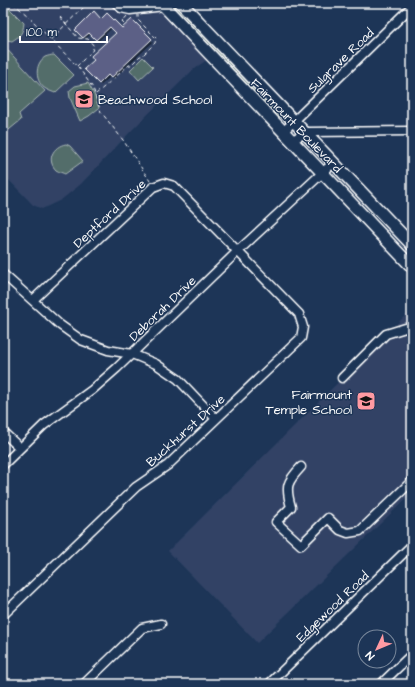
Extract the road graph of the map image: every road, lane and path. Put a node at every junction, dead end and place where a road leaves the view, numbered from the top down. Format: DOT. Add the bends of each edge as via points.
graph roads {
  1 [pos="12,3"];
  2 [pos="88,3"];
  3 [pos="116,3"];
  4 [pos="181,3"];
  5 [pos="162,5"];
  6 [pos="412,6"];
  7 [pos="93,8"];
  8 [pos="138,13"];
  9 [pos="127,14"];
  10 [pos="60,17"];
  11 [pos="66,24"];
  12 [pos="124,24"];
  13 [pos="50,39"];
  14 [pos="76,66"];
  15 [pos="95,94"];
  16 [pos="294,121"];
  17 [pos="284,131"];
  18 [pos="412,131"];
  19 [pos="305,133"];
  20 [pos="292,140"];
  21 [pos="333,162"];
  22 [pos="322,172"];
  23 [pos="150,181"];
  24 [pos="412,245"];
  25 [pos="238,251"];
  26 [pos="412,267"];
  27 [pos="3,274"];
  28 [pos="33,300"];
  29 [pos="412,326"];
  30 [pos="132,354"];
  31 [pos="342,378"];
  32 [pos="216,419"];
  33 [pos="3,432"];
  34 [pos="20,448"];
  35 [pos="3,465"];
  36 [pos="301,467"];
  37 [pos="412,481"];
  38 [pos="412,545"];
  39 [pos="3,615"];
  40 [pos="161,624"];
  41 [pos="412,654"];
  42 [pos="84,684"];
  43 [pos="269,684"];
  44 [pos="380,684"];
  1 -- 13 [label="path"];
  2 -- 7 [label="path"];
  2 -- 11 [label="path"];
  3 -- 5 [label="street" via="121,8 130,10"];
  4 -- 16 [label="main road, Fairmount Boulevard"];
  5 -- 17 [label="main road, Fairmount Boulevard"];
  6 -- 16 [label="street, Sulgrave Road"];
  8 -- 15 [label="path" via="138,20 156,38 155,44"];
  9 -- 12 [label="path" via="122,22"];
  10 -- 11 [label="path"];
  11 -- 13 [label="path"];
  11 -- 14 [label="path" via="78,38 88,39 94,46"];
  13 -- 14 [label="path"];
  14 -- 15 [label="path"];
  15 -- 23 [label="path" via="101,112 124,140"];
  16 -- 17 [label="street, Sulgrave Road"];
  16 -- 19 [label="main road, Fairmount Boulevard"];
  17 -- 20 [label="main road, Fairmount Boulevard"];
  18 -- 19 [label="street"];
  19 -- 20 [label="street"];
  19 -- 21 [label="main road, Fairmount Boulevard"];
  20 -- 22 [label="main road, Fairmount Boulevard"];
  21 -- 22 [label="street, Deborah Drive"];
  21 -- 24 [label="main road, Fairmount Boulevard"];
  22 -- 25 [label="street, Deborah Drive"];
  22 -- 26 [label="main road, Fairmount Boulevard"];
  25 -- 28 [label="street, Deptford Drive" via="174,186 164,183 153,187"];
  25 -- 30 [label="street, Deborah Drive"];
  25 -- 32 [label="street, Buckhurst Drive" via="299,314 303,326 301,338"];
  27 -- 28 [label="street"];
  28 -- 30 [label="street" via="81,340 108,350"];
  29 -- 31 [label="street" via="386,334"];
  30 -- 32 [label="street" via="156,364 178,378"];
  30 -- 34 [label="street, Deborah Drive"];
  32 -- 39 [label="street, Buckhurst Drive" via="168,465 136,487"];
  33 -- 34 [label="street"];
  34 -- 35 [label="street, Deborah Drive"];
  36 -- 37 [label="street" via="291,478 287,489 291,507 276,522 301,545 328,518 340,530 348,533 360,531"];
  38 -- 43 [label="street, Edgewood Road"];
  40 -- 42 [label="street" via="142,628"];
  41 -- 44 [label="street"];
}
